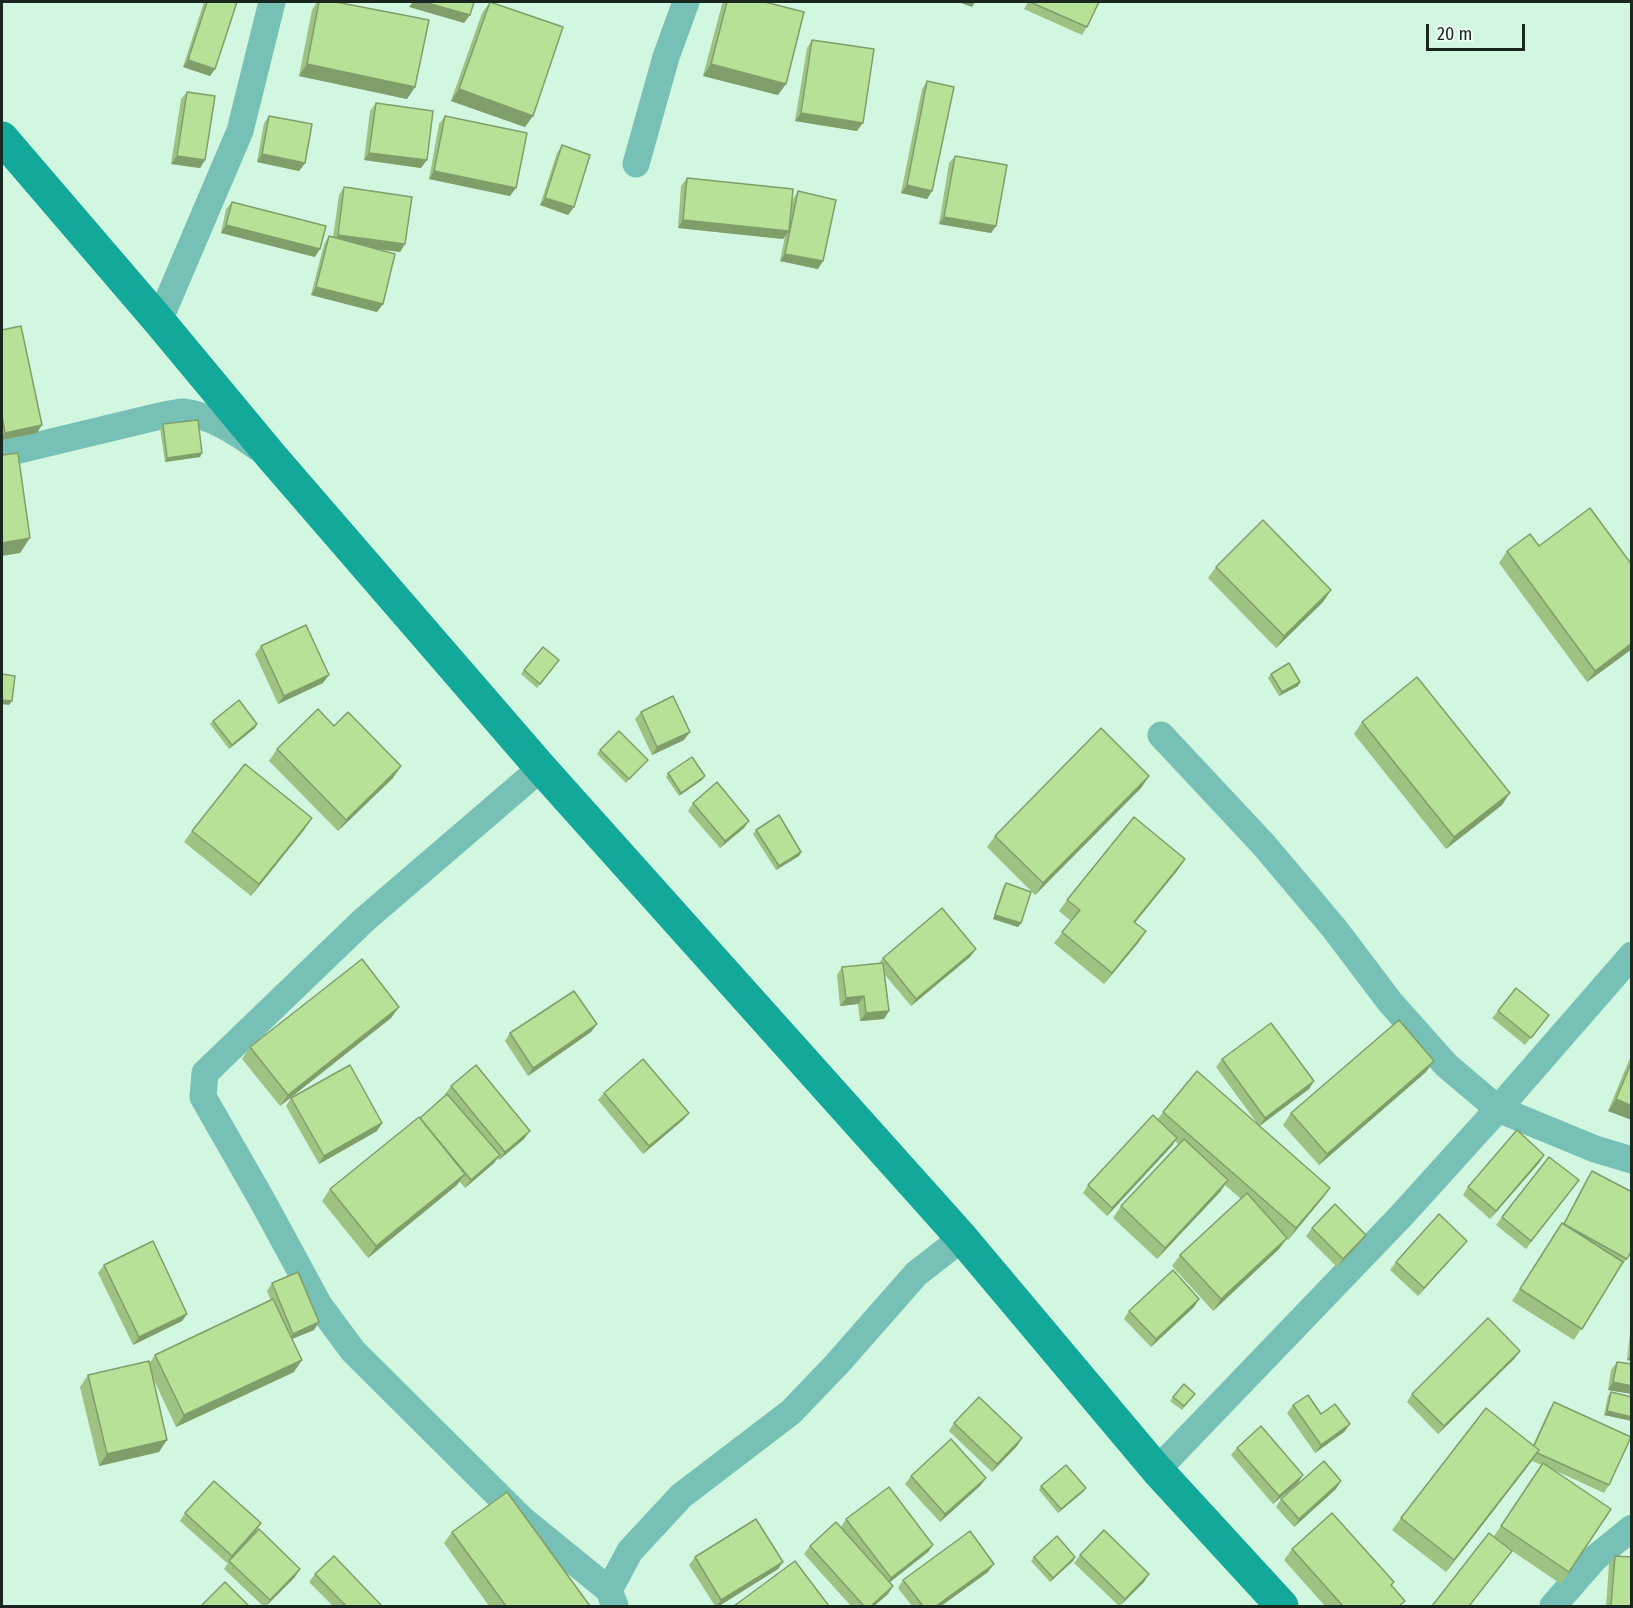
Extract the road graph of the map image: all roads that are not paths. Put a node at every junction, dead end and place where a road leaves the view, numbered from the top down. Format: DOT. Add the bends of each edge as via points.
graph roads {
  1 [pos="272,2"];
  2 [pos="686,2"];
  3 [pos="2,138"];
  4 [pos="636,164"];
  5 [pos="159,321"];
  6 [pos="2,454"];
  7 [pos="272,457"];
  8 [pos="1161,735"];
  9 [pos="541,768"];
  10 [pos="1632,955"];
  11 [pos="1497,1109"];
  12 [pos="1632,1160"];
  13 [pos="962,1239"];
  14 [pos="1157,1470"];
  15 [pos="1632,1528"];
  16 [pos="612,1598"];
  17 [pos="1282,1606"];
  18 [pos="1554,1606"];
  1 -- 5 [label="street" via="240,131"];
  2 -- 4 [label="street"];
  3 -- 5 [label="street"];
  5 -- 7 [label="street"];
  6 -- 7 [label="street" via="182,412 232,430"];
  7 -- 9 [label="street"];
  8 -- 11 [label="street" via="1263,843 1390,1002 1446,1065"];
  9 -- 13 [label="street"];
  9 -- 16 [label="street" via="364,920 205,1073 203,1097 319,1305 353,1351 523,1520"];
  10 -- 11 [label="street"];
  11 -- 12 [label="street"];
  11 -- 14 [label="street" via="1401,1216"];
  13 -- 14 [label="street"];
  13 -- 16 [label="street" via="916,1274 791,1412 681,1496 630,1551"];
  14 -- 17 [label="street"];
  15 -- 18 [label="street" via="1595,1558"];
}
